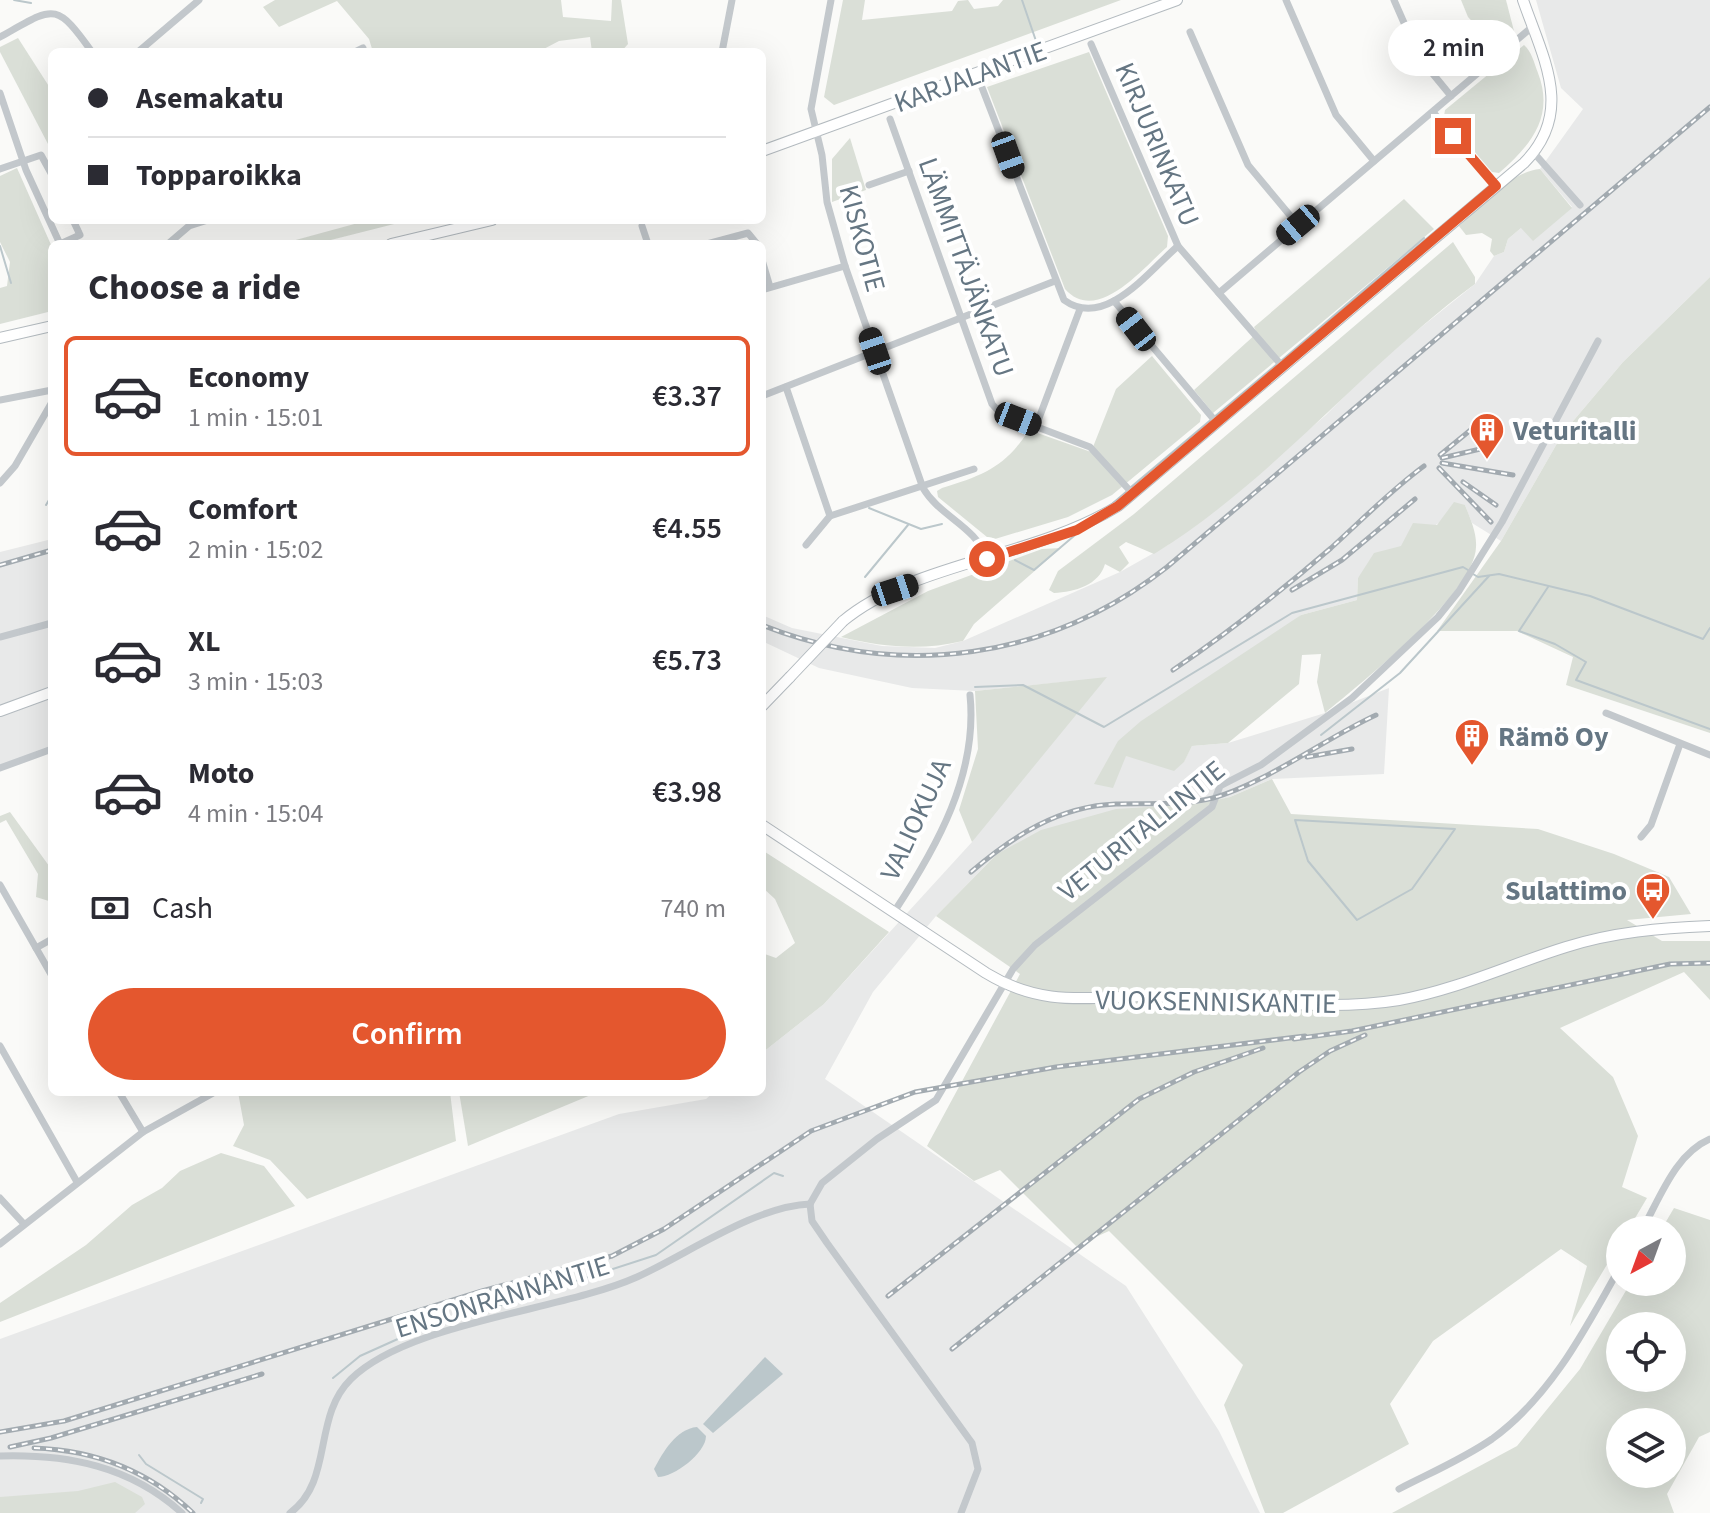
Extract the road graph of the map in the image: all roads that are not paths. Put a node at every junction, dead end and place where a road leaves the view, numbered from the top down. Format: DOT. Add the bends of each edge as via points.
graph roads {
  1 [pos="199,0"];
  2 [pos="732,0"];
  3 [pos="831,0"];
  4 [pos="1177,0"];
  5 [pos="1286,0"];
  6 [pos="1394,0"];
  7 [pos="1523,0"];
  8 [pos="1532,27"];
  9 [pos="1190,32"];
  10 [pos="0,37"];
  11 [pos="1091,44"];
  12 [pos="89,48"];
  13 [pos="143,48"];
  14 [pos="723,48"];
  15 [pos="981,85"];
  16 [pos="0,93"];
  17 [pos="1451,96"];
  18 [pos="1433,112"];
  19 [pos="890,119"];
  20 [pos="817,132"];
  21 [pos="766,150"];
  22 [pos="1534,153"];
  23 [pos="22,159"];
  24 [pos="1374,161"];
  25 [pos="48,168"];
  26 [pos="0,169"];
  27 [pos="909,171"];
  28 [pos="869,185"];
  29 [pos="1496,186"];
  30 [pos="1580,205"];
  31 [pos="48,217"];
  32 [pos="75,224"];
  33 [pos="185,224"];
  34 [pos="475,224"];
  35 [pos="1298,225"];
  36 [pos="642,226"];
  37 [pos="80,235"];
  38 [pos="69,240"];
  39 [pos="83,240"];
  40 [pos="171,240"];
  41 [pos="408,240"];
  42 [pos="647,240"];
  43 [pos="722,240"];
  44 [pos="754,240"];
  45 [pos="1178,246"];
  46 [pos="845,266"];
  47 [pos="1055,281"];
  48 [pos="766,289"];
  49 [pos="1219,293"];
  50 [pos="1114,301"];
  51 [pos="1080,309"];
  52 [pos="960,317"];
  53 [pos="48,327"];
  54 [pos="0,338"];
  55 [pos="1598,341"];
  56 [pos="875,351"];
  57 [pos="1283,367"];
  58 [pos="786,387"];
  59 [pos="48,391"];
  60 [pos="766,394"];
  61 [pos="0,400"];
  62 [pos="48,409"];
  63 [pos="1217,423"];
  64 [pos="1036,426"];
  65 [pos="974,469"];
  66 [pos="0,483"];
  67 [pos="923,488"];
  68 [pos="1133,494"];
  69 [pos="830,516"];
  70 [pos="806,545"];
  71 [pos="987,559"];
  72 [pos="48,624"];
  73 [pos="0,637"];
  74 [pos="970,695"];
  75 [pos="48,696"];
  76 [pos="766,702"];
  77 [pos="0,711"];
  78 [pos="1606,713"];
  79 [pos="1680,744"];
  80 [pos="48,750"];
  81 [pos="1710,755"];
  82 [pos="0,768"];
  83 [pos="766,828"];
  84 [pos="1641,837"];
  85 [pos="0,885"];
  86 [pos="894,912"];
  87 [pos="1710,926"];
  88 [pos="48,941"];
  89 [pos="36,948"];
  90 [pos="48,969"];
  91 [pos="1004,984"];
  92 [pos="0,1046"];
  93 [pos="121,1096"];
  94 [pos="207,1096"];
  95 [pos="143,1132"];
  96 [pos="1710,1139"];
  97 [pos="77,1182"];
  98 [pos="0,1198"];
  99 [pos="810,1204"];
  100 [pos="1650,1216"];
  101 [pos="24,1224"];
  102 [pos="0,1244"];
  103 [pos="1606,1292"];
  104 [pos="0,1456"];
  105 [pos="1399,1489"];
  106 [pos="182,1513"];
  107 [pos="290,1513"];
  108 [pos="961,1513"];
  1 -- 13 [label="street"];
  2 -- 14 [label="street"];
  3 -- 20 [label="street, KISKOTIE" via="812,94"];
  4 -- 20 [label="street, KARJALANTIE"];
  5 -- 24 [label="street" via="1336,115"];
  6 -- 17 [label="street" via="1419,57"];
  7 -- 8 [label="street"];
  8 -- 17 [label="street"];
  8 -- 22 [label="street" via="1552,95 1547,136"];
  9 -- 35 [label="street" via="1248,165"];
  10 -- 12 [label="street" via="41,15 59,13"];
  11 -- 45 [label="street, KIRJURINKATU"];
  15 -- 47 [label="street"];
  16 -- 23 [label="street"];
  17 -- 18 [label="street"];
  18 -- 24 [label="street"];
  18 -- 29 [label="street"];
  19 -- 27 [label="street, LÄMMITTÄJÄNKATU"];
  20 -- 21 [label="street, KARJALANTIE"];
  20 -- 46 [label="street, KISKOTIE" via="827,202"];
  22 -- 29 [label="street"];
  22 -- 30 [label="street"];
  23 -- 25 [label="street" via="41,155"];
  23 -- 26 [label="street"];
  23 -- 31 [label="street"];
  24 -- 35 [label="street"];
  27 -- 28 [label="street"];
  27 -- 52 [label="street, LÄMMITTÄJÄNKATU"];
  29 -- 57 [label="street"];
  32 -- 37 [label="street"];
  33 -- 40 [label="street"];
  34 -- 41 [label="street"];
  35 -- 49 [label="street"];
  36 -- 42 [label="street"];
  37 -- 38 [label="street"];
  37 -- 39 [label="street"];
  43 -- 44 [label="street" via="748,233"];
  45 -- 49 [label="street, KIRJURINKATU"];
  45 -- 50 [label="street"];
  46 -- 48 [label="street"];
  46 -- 56 [label="street, KISKOTIE"];
  47 -- 51 [label="street" via="1064,300"];
  47 -- 52 [label="street"];
  49 -- 57 [label="street, KIRJURINKATU"];
  50 -- 51 [label="street" via="1098,309"];
  50 -- 63 [label="street"];
  51 -- 64 [label="street"];
  52 -- 56 [label="street"];
  52 -- 64 [label="street, LÄMMITTÄJÄNKATU" via="996,410"];
  53 -- 54 [label="street"];
  55 -- 91 [label="street, VETURITALLINTIE" via="1502,522 1459,591 1425,631 1288,747 1220,786 1212,807 1046,935"];
  56 -- 58 [label="street"];
  56 -- 67 [label="street, KISKOTIE"];
  57 -- 63 [label="street"];
  58 -- 60 [label="street"];
  58 -- 69 [label="street"];
  59 -- 61 [label="street"];
  62 -- 66 [label="street"];
  63 -- 68 [label="street"];
  64 -- 68 [label="street, LÄMMITTÄJÄNKATU" via="1090,447"];
  65 -- 67 [label="street"];
  67 -- 69 [label="street"];
  67 -- 71 [label="street, KISKOTIE" via="978,540"];
  68 -- 71 [label="street" via="1077,530"];
  69 -- 70 [label="street"];
  71 -- 76 [label="street, bridge" via="884,594 843,621"];
  72 -- 73 [label="street"];
  74 -- 86 [label="street, VALIOKUJA" via="972,733 964,776 946,820"];
  75 -- 77 [label="street"];
  78 -- 79 [label="street"];
  79 -- 81 [label="street"];
  79 -- 84 [label="street" via="1651,825"];
  80 -- 82 [label="street"];
  83 -- 86 [label="street, VUOKSENNISKANTIE"];
  85 -- 89 [label="street"];
  86 -- 91 [label="street, VUOKSENNISKANTIE"];
  87 -- 91 [label="street, VUOKSENNISKANTIE" via="1602,937 1430,993 1372,1003 1156,996 1051,999"];
  88 -- 89 [label="street"];
  89 -- 90 [label="street"];
  91 -- 99 [label="street, VETURITALLINTIE" via="936,1100 822,1183"];
  92 -- 97 [label="street"];
  93 -- 95 [label="street"];
  94 -- 95 [label="street"];
  95 -- 97 [label="street"];
  96 -- 100 [label="street" via="1683,1159"];
  97 -- 101 [label="street"];
  98 -- 101 [label="street"];
  99 -- 107 [label="street, ENSONRANNANTIE" via="787,1207 711,1238 632,1279 421,1341 377,1360 352,1378 336,1400 315,1482"];
  99 -- 108 [label="street" via="812,1221 972,1443 978,1469"];
  101 -- 102 [label="street"];
  103 -- 105 [label="street" via="1569,1357 1529,1406 1471,1452"];
  104 -- 106 [label="street" via="57,1457 103,1466 140,1482"];
}
